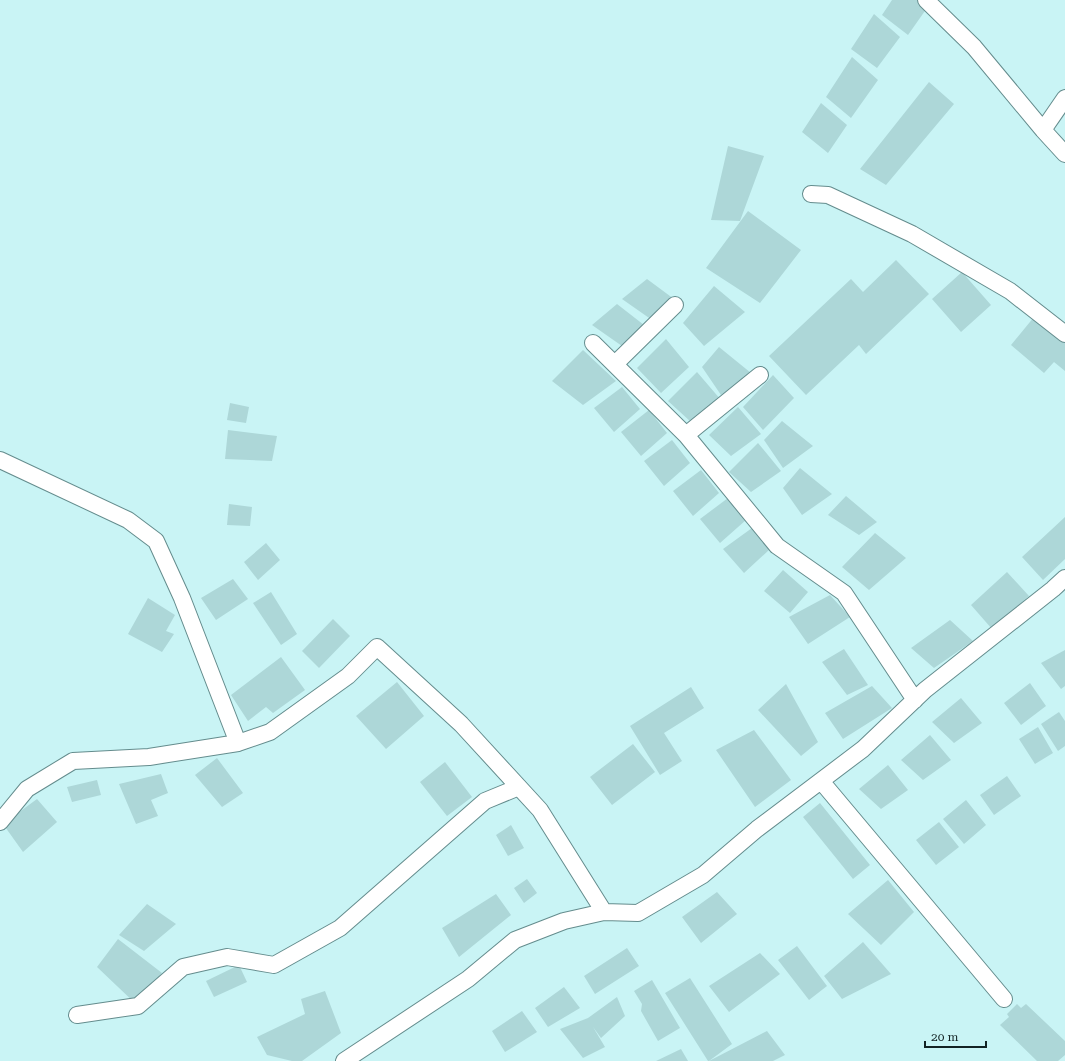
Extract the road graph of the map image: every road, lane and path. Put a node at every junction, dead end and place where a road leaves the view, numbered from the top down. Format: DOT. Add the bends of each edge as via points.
graph roads {
  1 [pos="926,0"];
  2 [pos="1065,98"];
  3 [pos="1043,130"];
  4 [pos="1065,154"];
  5 [pos="811,194"];
  6 [pos="674,305"];
  7 [pos="1065,334"];
  8 [pos="593,343"];
  9 [pos="615,364"];
  10 [pos="760,375"];
  11 [pos="686,435"];
  12 [pos="0,460"];
  13 [pos="1065,578"];
  14 [pos="915,700"];
  15 [pos="238,743"];
  16 [pos="821,781"];
  17 [pos="519,787"];
  18 [pos="0,822"];
  19 [pos="604,912"];
  20 [pos="1004,999"];
  21 [pos="77,1015"];
  22 [pos="344,1061"];
  1 -- 3 [label="street" via="974,47"];
  2 -- 3 [label="street"];
  3 -- 4 [label="street"];
  5 -- 7 [label="street" via="828,195 912,234 1010,291"];
  6 -- 9 [label="street"];
  8 -- 9 [label="street"];
  9 -- 11 [label="street"];
  10 -- 11 [label="street"];
  11 -- 14 [label="street" via="776,546 844,593"];
  12 -- 15 [label="street" via="128,520 156,541 182,598"];
  13 -- 14 [label="street"];
  14 -- 16 [label="street" via="862,749"];
  15 -- 17 [label="street" via="270,732 348,676 377,647 461,724"];
  15 -- 18 [label="street" via="149,757 73,761 27,789"];
  16 -- 19 [label="street" via="703,875 638,913"];
  16 -- 20 [label="street"];
  17 -- 19 [label="street" via="540,810"];
  17 -- 21 [label="street" via="485,802 340,928 274,965 227,957 183,967 138,1006"];
  19 -- 22 [label="street" via="564,921 514,940 468,979"];
}
